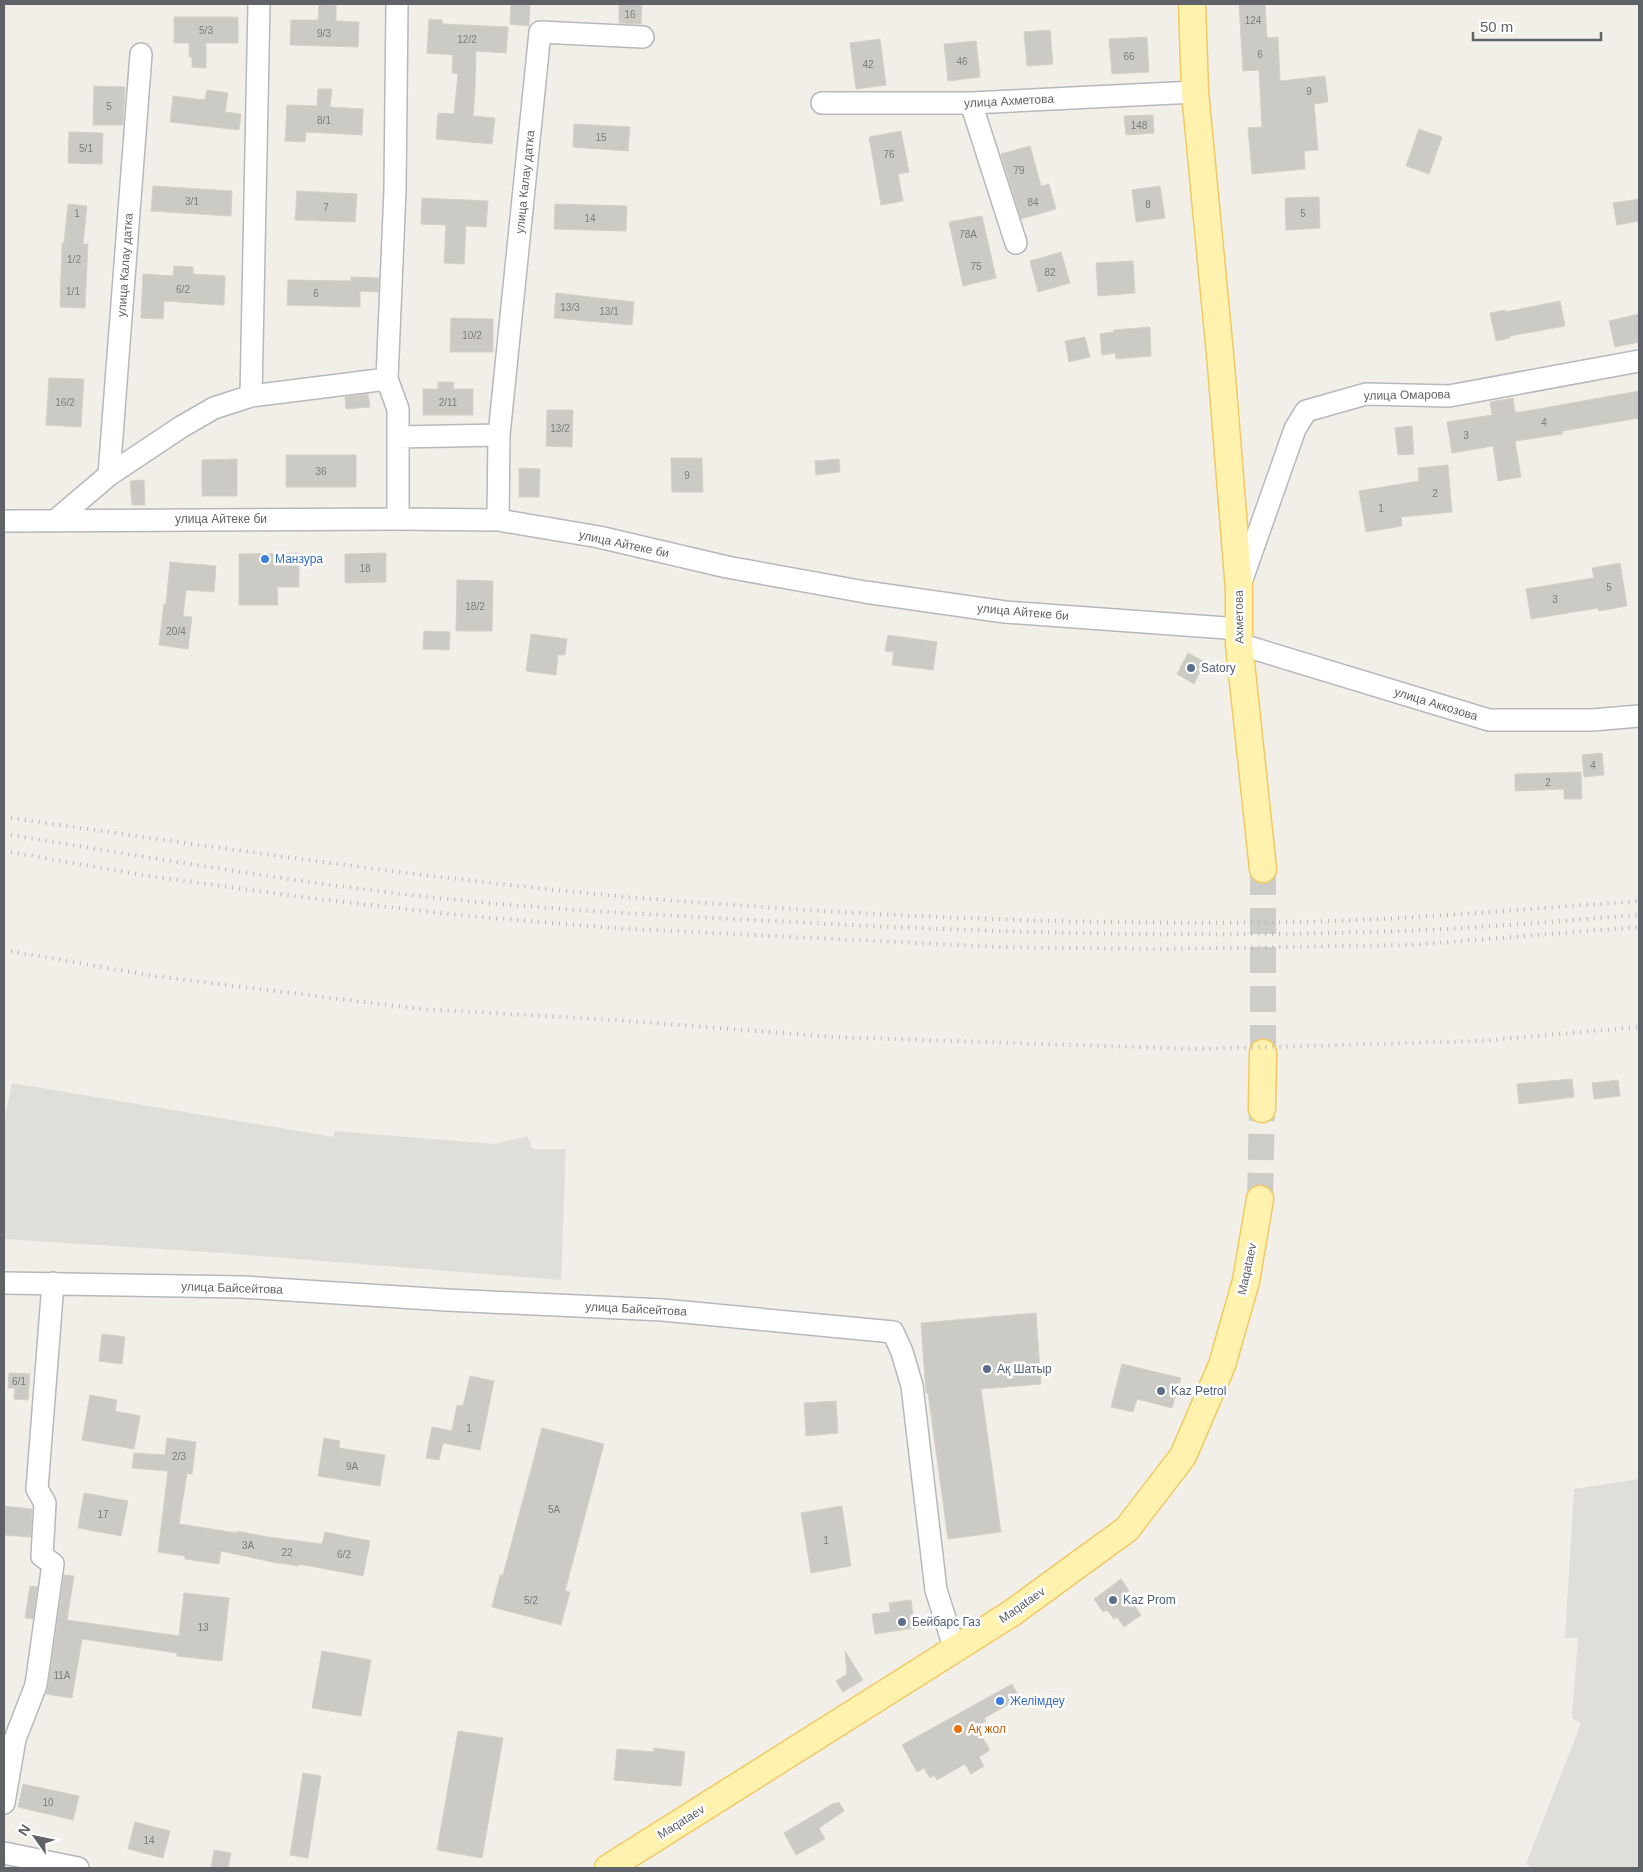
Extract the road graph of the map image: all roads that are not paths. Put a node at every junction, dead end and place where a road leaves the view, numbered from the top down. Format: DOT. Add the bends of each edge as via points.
graph roads {
  1 [pos="259,4"];
  2 [pos="397,4"];
  3 [pos="1192,4"];
  4 [pos="643,37"];
  5 [pos="141,54"];
  6 [pos="1195,92"];
  7 [pos="822,103"];
  8 [pos="971,103"];
  9 [pos="1016,244"];
  10 [pos="1639,361"];
  11 [pos="387,379"];
  12 [pos="252,396"];
  13 [pos="500,435"];
  14 [pos="398,437"];
  15 [pos="109,475"];
  16 [pos="398,519"];
  17 [pos="56,520"];
  18 [pos="498,520"];
  19 [pos="4,521"];
  20 [pos="1238,590"];
  21 [pos="1239,636"];
  22 [pos="1639,716"];
  23 [pos="1263,869"];
  24 [pos="1263,1053"];
  25 [pos="1262,1109"];
  26 [pos="1260,1199"];
  27 [pos="4,1283"];
  28 [pos="53,1283"];
  29 [pos="955,1650"];
  30 [pos="4,1803"];
  31 [pos="4,1853"];
  32 [pos="78,1868"];
  33 [pos="608,1868"];
  1 -- 12 [label="street"];
  2 -- 11 [label="street"];
  3 -- 6 [label="main road"];
  4 -- 13 [label="street, улица Калау датка" via="540,32"];
  5 -- 15 [label="street, улица Калау датка"];
  6 -- 8 [label="street, улица Ахметова"];
  6 -- 20 [label="main road, Ахметова"];
  7 -- 8 [label="street, улица Ахметова"];
  8 -- 9 [label="street"];
  10 -- 20 [label="street, улица Омарова" via="1449,396 1366,394 1306,411 1296,429"];
  11 -- 12 [label="street"];
  11 -- 14 [label="street" via="398,409"];
  12 -- 15 [label="street" via="214,408"];
  13 -- 14 [label="street"];
  13 -- 18 [label="street, улица Калау датка"];
  14 -- 16 [label="street"];
  15 -- 17 [label="street"];
  16 -- 17 [label="street, улица Айтеке би"];
  16 -- 18 [label="street, улица Айтеке би"];
  17 -- 19 [label="street, улица Айтеке би"];
  18 -- 21 [label="street, улица Айтеке би" via="864,592 1005,612"];
  20 -- 21 [label="main road, Ахметова"];
  21 -- 22 [label="street, улица Аккозова" via="1489,720 1592,720"];
  21 -- 23 [label="main road, Ахметова"];
  24 -- 25 [label="main road"];
  26 -- 29 [label="main road, Maqataev" via="1246,1281 1222,1365 1182,1456 1128,1529 1012,1614"];
  27 -- 28 [label="street, улица Байсейтова"];
  28 -- 29 [label="street, улица Байсейтова" via="242,1287 663,1310 893,1332 912,1386 936,1590"];
  28 -- 30 [label="street" via="37,1489 46,1503 42,1556 53,1564 36,1685 15,1739"];
  29 -- 33 [label="main road, Maqataev"];
  31 -- 32 [label="street"];
}
